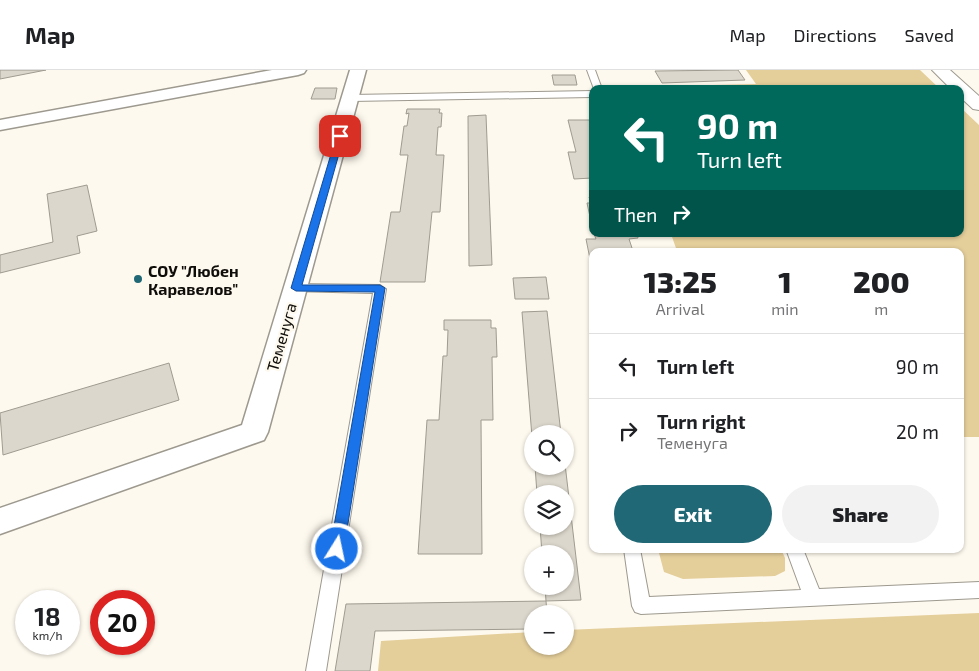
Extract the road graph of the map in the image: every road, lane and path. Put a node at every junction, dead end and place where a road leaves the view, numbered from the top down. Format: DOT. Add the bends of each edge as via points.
graph roads {
  1 [pos="298,70"];
  2 [pos="358,70"];
  3 [pos="591,70"];
  4 [pos="940,70"];
  5 [pos="597,85"];
  6 [pos="957,85"];
  7 [pos="964,92"];
  8 [pos="589,94"];
  9 [pos="351,98"];
  10 [pos="979,105"];
  11 [pos="0,125"];
  12 [pos="296,288"];
  13 [pos="0,521"];
  14 [pos="633,553"];
  15 [pos="796,553"];
  16 [pos="979,590"];
  17 [pos="813,598"];
  18 [pos="316,671"];
  1 -- 11 [label="street"];
  2 -- 9 [label="street, Теменуга"];
  3 -- 5 [label="lane"];
  4 -- 6 [label="main road"];
  7 -- 10 [label="main road"];
  8 -- 9 [label="lane"];
  9 -- 12 [label="street, Теменуга"];
  12 -- 13 [label="street, Теменуга" via="254,432"];
  12 -- 18 [label="lane" via="380,288"];
  14 -- 17 [label="lane" via="641,606"];
  15 -- 17 [label="lane"];
  16 -- 17 [label="lane"];
}
